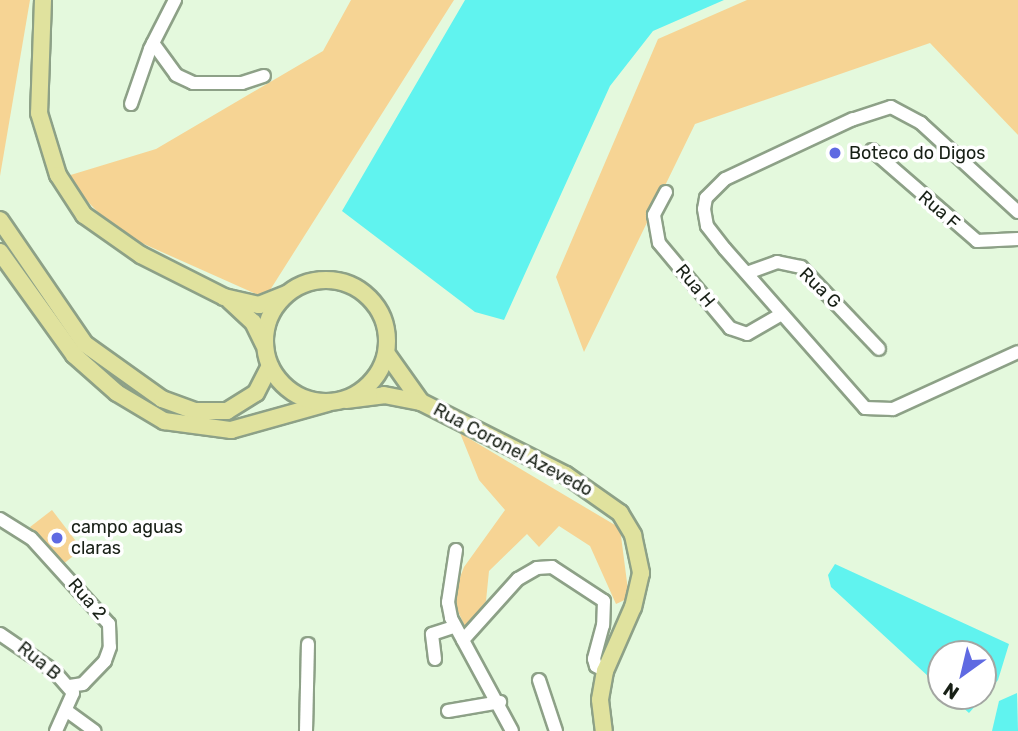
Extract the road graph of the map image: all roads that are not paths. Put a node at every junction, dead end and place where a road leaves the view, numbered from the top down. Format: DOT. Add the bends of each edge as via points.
graph roads {
  1 [pos="43,0"];
  2 [pos="175,0"];
  3 [pos="153,43"];
  4 [pos="264,76"];
  5 [pos="131,104"];
  6 [pos="872,150"];
  7 [pos="666,192"];
  8 [pos="1018,212"];
  9 [pos="0,220"];
  10 [pos="1018,239"];
  11 [pos="0,252"];
  12 [pos="747,273"];
  13 [pos="286,295"];
  14 [pos="224,297"];
  15 [pos="781,314"];
  16 [pos="265,345"];
  17 [pos="879,349"];
  18 [pos="1018,352"];
  19 [pos="387,354"];
  20 [pos="270,366"];
  21 [pos="346,400"];
  22 [pos="421,402"];
  23 [pos="328,403"];
  24 [pos="0,519"];
  25 [pos="456,550"];
  26 [pos="454,627"];
  27 [pos="0,634"];
  28 [pos="463,639"];
  29 [pos="308,644"];
  30 [pos="435,659"];
  31 [pos="605,671"];
  32 [pos="539,680"];
  33 [pos="68,686"];
  34 [pos="500,702"];
  35 [pos="67,711"];
  36 [pos="448,711"];
  37 [pos="56,731"];
  38 [pos="95,731"];
  39 [pos="306,731"];
  40 [pos="512,731"];
  41 [pos="556,731"];
  42 [pos="604,731"];
  1 -- 14 [label="main road" via="39,113 53,165 66,190 84,215 106,233"];
  2 -- 3 [label="street"];
  3 -- 4 [label="street" via="176,75 193,83 242,83"];
  3 -- 5 [label="street"];
  6 -- 10 [label="street, Rua F" via="977,241"];
  7 -- 15 [label="street, Rua H" via="654,215 659,243 730,328 747,334"];
  8 -- 12 [label="street" via="920,123 903,111 883,108 713,188 704,209 707,226"];
  9 -- 20 [label="main road" via="85,344 162,399 195,411 227,411 256,393"];
  11 -- 23 [label="main road" via="74,355 117,393 164,421 231,430"];
  12 -- 15 [label="street"];
  12 -- 17 [label="street, Rua G" via="777,262 801,267"];
  13 -- 14 [label="main road" via="259,304"];
  13 -- 16 [label="main road" via="274,309"];
  13 -- 19 [label="main road" via="317,280 334,280 365,293 384,321"];
  14 -- 16 [label="main road" via="253,322"];
  15 -- 18 [label="street" via="855,401 880,411"];
  16 -- 20 [label="main road"];
  19 -- 21 [label="main road" via="373,382"];
  19 -- 22 [label="main road"];
  20 -- 23 [label="main road" via="293,393"];
  21 -- 22 [label="main road" via="384,395"];
  21 -- 23 [label="main road"];
  22 -- 31 [label="main road, Rua Coronel Azevedo" via="566,475 606,500 628,524 639,552 639,588"];
  24 -- 33 [label="street, Rua 2" via="31,538 109,624 105,661 83,684"];
  25 -- 26 [label="street" via="448,606"];
  26 -- 28 [label="street"];
  26 -- 30 [label="street" via="432,634"];
  27 -- 33 [label="street, Rua B" via="34,655"];
  28 -- 31 [label="street" via="518,579 537,568 552,567 604,601 594,659"];
  28 -- 34 [label="street"];
  29 -- 39 [label="street"];
  31 -- 42 [label="main road, Rua Coronel Azevedo" via="600,699"];
  32 -- 41 [label="street"];
  33 -- 35 [label="street, Rua B" via="73,699"];
  34 -- 36 [label="street"];
  34 -- 40 [label="street"];
  35 -- 37 [label="street, Rua B"];
  35 -- 38 [label="street"];
}
